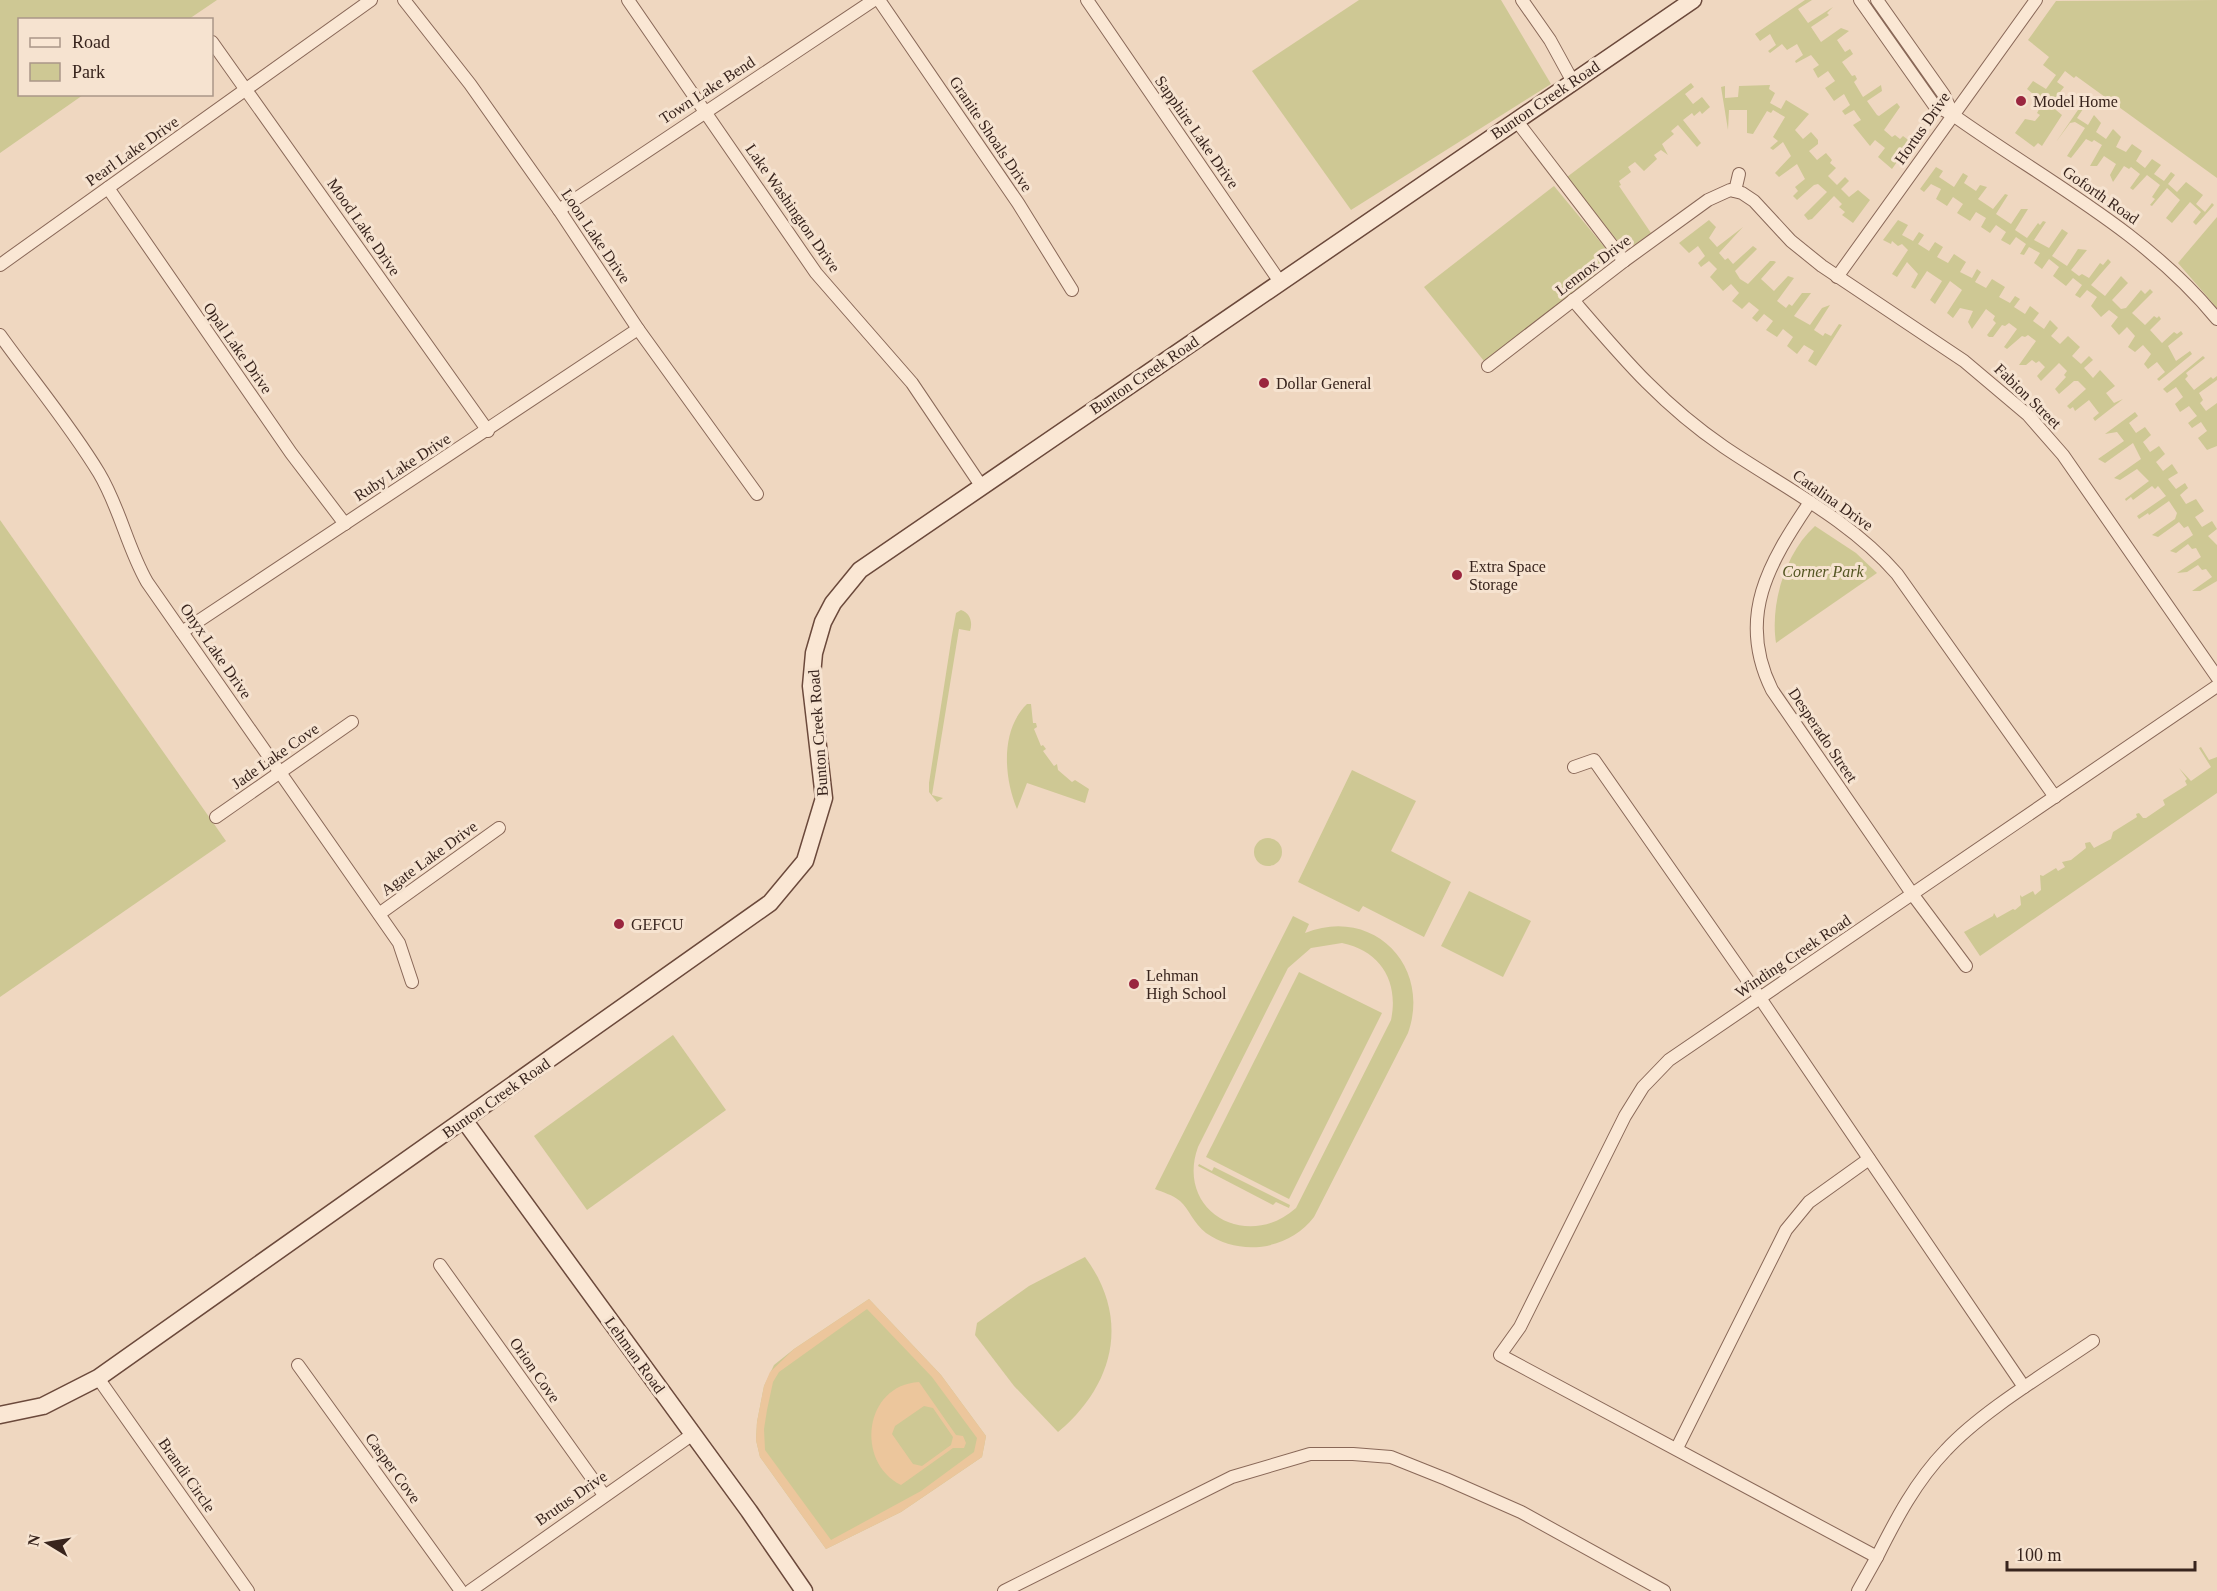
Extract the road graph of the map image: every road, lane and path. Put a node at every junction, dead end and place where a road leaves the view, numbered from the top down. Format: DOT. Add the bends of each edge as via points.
graph roads {
  1 [pos="371,0"];
  2 [pos="404,0"];
  3 [pos="628,0"];
  4 [pos="874,0"];
  5 [pos="879,0"];
  6 [pos="1087,0"];
  7 [pos="1522,0"];
  8 [pos="1693,0"];
  9 [pos="1860,0"];
  10 [pos="1877,0"];
  11 [pos="2036,0"];
  12 [pos="213,43"];
  13 [pos="1573,82"];
  14 [pos="247,91"];
  15 [pos="705,110"];
  16 [pos="1953,115"];
  17 [pos="1516,120"];
  18 [pos="1739,174"];
  19 [pos="108,188"];
  20 [pos="1736,191"];
  21 [pos="559,210"];
  22 [pos="1624,261"];
  23 [pos="0,265"];
  24 [pos="1837,277"];
  25 [pos="1280,282"];
  26 [pos="1072,290"];
  27 [pos="1573,300"];
  28 [pos="2217,319"];
  29 [pos="639,329"];
  30 [pos="0,335"];
  31 [pos="1488,366"];
  32 [pos="488,431"];
  33 [pos="982,486"];
  34 [pos="757,494"];
  35 [pos="1810,502"];
  36 [pos="345,524"];
  37 [pos="182,632"];
  38 [pos="2217,677"];
  39 [pos="2217,686"];
  40 [pos="352,722"];
  41 [pos="1574,767"];
  42 [pos="280,772"];
  43 [pos="2055,797"];
  44 [pos="216,817"];
  45 [pos="499,828"];
  46 [pos="1913,895"];
  47 [pos="379,914"];
  48 [pos="1966,966"];
  49 [pos="412,982"];
  50 [pos="1760,998"];
  51 [pos="464,1120"];
  52 [pos="1869,1159"];
  53 [pos="440,1264"];
  54 [pos="2092,1341"];
  55 [pos="298,1365"];
  56 [pos="98,1378"];
  57 [pos="2024,1388"];
  58 [pos="0,1415"];
  59 [pos="693,1434"];
  60 [pos="1677,1448"];
  61 [pos="604,1495"];
  62 [pos="1877,1557"];
  63 [pos="248,1591"];
  64 [pos="461,1591"];
  65 [pos="470,1591"];
  66 [pos="804,1591"];
  67 [pos="1004,1591"];
  68 [pos="1664,1591"];
  69 [pos="1858,1591"];
  1 -- 14 [label="street, Pearl Lake Drive"];
  2 -- 21 [label="street, Loon Lake Drive" via="470,84"];
  3 -- 15 [label="street, Lake Washington Drive"];
  4 -- 15 [label="street, Town Lake Bend"];
  5 -- 26 [label="street, Granite Shoals Drive" via="1018,203"];
  6 -- 25 [label="street, Sapphire Lake Drive"];
  7 -- 13 [label="street"];
  8 -- 13 [label="street, Bunton Creek Road"];
  9 -- 16 [label="street, Goforth Road" via="1934,105"];
  10 -- 16 [label="street" via="1944,94"];
  11 -- 16 [label="street, Hortus Drive"];
  12 -- 14 [label="street, Mood Lake Drive"];
  13 -- 17 [label="street, Bunton Creek Road"];
  14 -- 19 [label="street, Pearl Lake Drive"];
  14 -- 32 [label="street, Mood Lake Drive"];
  15 -- 21 [label="street, Town Lake Bend"];
  15 -- 33 [label="street, Lake Washington Drive" via="816,273 912,383"];
  16 -- 24 [label="street, Hortus Drive"];
  16 -- 28 [label="street, Goforth Road" via="2120,227 2193,289"];
  17 -- 22 [label="street"];
  17 -- 25 [label="street, Bunton Creek Road"];
  18 -- 20 [label="street"];
  19 -- 23 [label="street, Pearl Lake Drive"];
  19 -- 36 [label="street, Opal Lake Drive" via="291,453"];
  20 -- 22 [label="street, Lennox Drive" via="1719,193"];
  20 -- 24 [label="street, Fabion Street" via="1754,201 1791,241"];
  21 -- 29 [label="street, Loon Lake Drive"];
  22 -- 27 [label="street, Lennox Drive"];
  24 -- 38 [label="street, Fabion Street" via="1964,361 2028,415 2063,455"];
  25 -- 33 [label="street, Bunton Creek Road"];
  27 -- 31 [label="street, Lennox Drive"];
  27 -- 35 [label="street, Catalina Drive" via="1664,402 1724,447"];
  29 -- 32 [label="street, Ruby Lake Drive"];
  29 -- 34 [label="street, Loon Lake Drive"];
  30 -- 37 [label="street, Onyx Lake Drive" via="99,473 116,507 133,558"];
  32 -- 36 [label="street, Ruby Lake Drive"];
  33 -- 51 [label="street, Bunton Creek Road" via="860,570 823,622 814,653 812,694 824,798 805,861 786,886 771,903 719,942"];
  35 -- 43 [label="street, Catalina Drive" via="1854,531 1897,574"];
  35 -- 46 [label="street, Desperado Street" via="1771,564 1761,588 1757,615 1762,669 1779,700"];
  36 -- 37 [label="street, Ruby Lake Drive"];
  37 -- 42 [label="street, Onyx Lake Drive"];
  39 -- 43 [label="street, Winding Creek Road"];
  40 -- 42 [label="street, Jade Lake Cove"];
  41 -- 50 [label="street" via="1594,760"];
  42 -- 44 [label="street, Jade Lake Cove"];
  42 -- 47 [label="street, Onyx Lake Drive"];
  43 -- 46 [label="street, Winding Creek Road"];
  45 -- 47 [label="street, Agate Lake Drive"];
  46 -- 48 [label="street, Desperado Street"];
  46 -- 50 [label="street, Winding Creek Road"];
  47 -- 49 [label="street, Onyx Lake Drive" via="399,943"];
  50 -- 52 [label="street"];
  50 -- 60 [label="street, Winding Creek Road" via="1669,1060 1643,1087 1520,1327 1500,1355"];
  51 -- 56 [label="street, Bunton Creek Road"];
  51 -- 59 [label="street, Lehman Road"];
  52 -- 57 [label="street"];
  52 -- 60 [label="street" via="1809,1202 1786,1230"];
  53 -- 61 [label="street, Orion Cove"];
  54 -- 57 [label="street"];
  55 -- 64 [label="street, Casper Cove"];
  56 -- 58 [label="street, Bunton Creek Road" via="43,1406"];
  56 -- 63 [label="street, Brandi Circle"];
  57 -- 62 [label="street" via="1947,1449 1920,1481"];
  59 -- 61 [label="street, Brutus Drive"];
  59 -- 66 [label="street, Lehman Road"];
  60 -- 62 [label="street"];
  61 -- 65 [label="street, Brutus Drive"];
  62 -- 69 [label="street"];
  67 -- 68 [label="street" via="1232,1477 1310,1454 1353,1454 1391,1457 1521,1512"];
}
